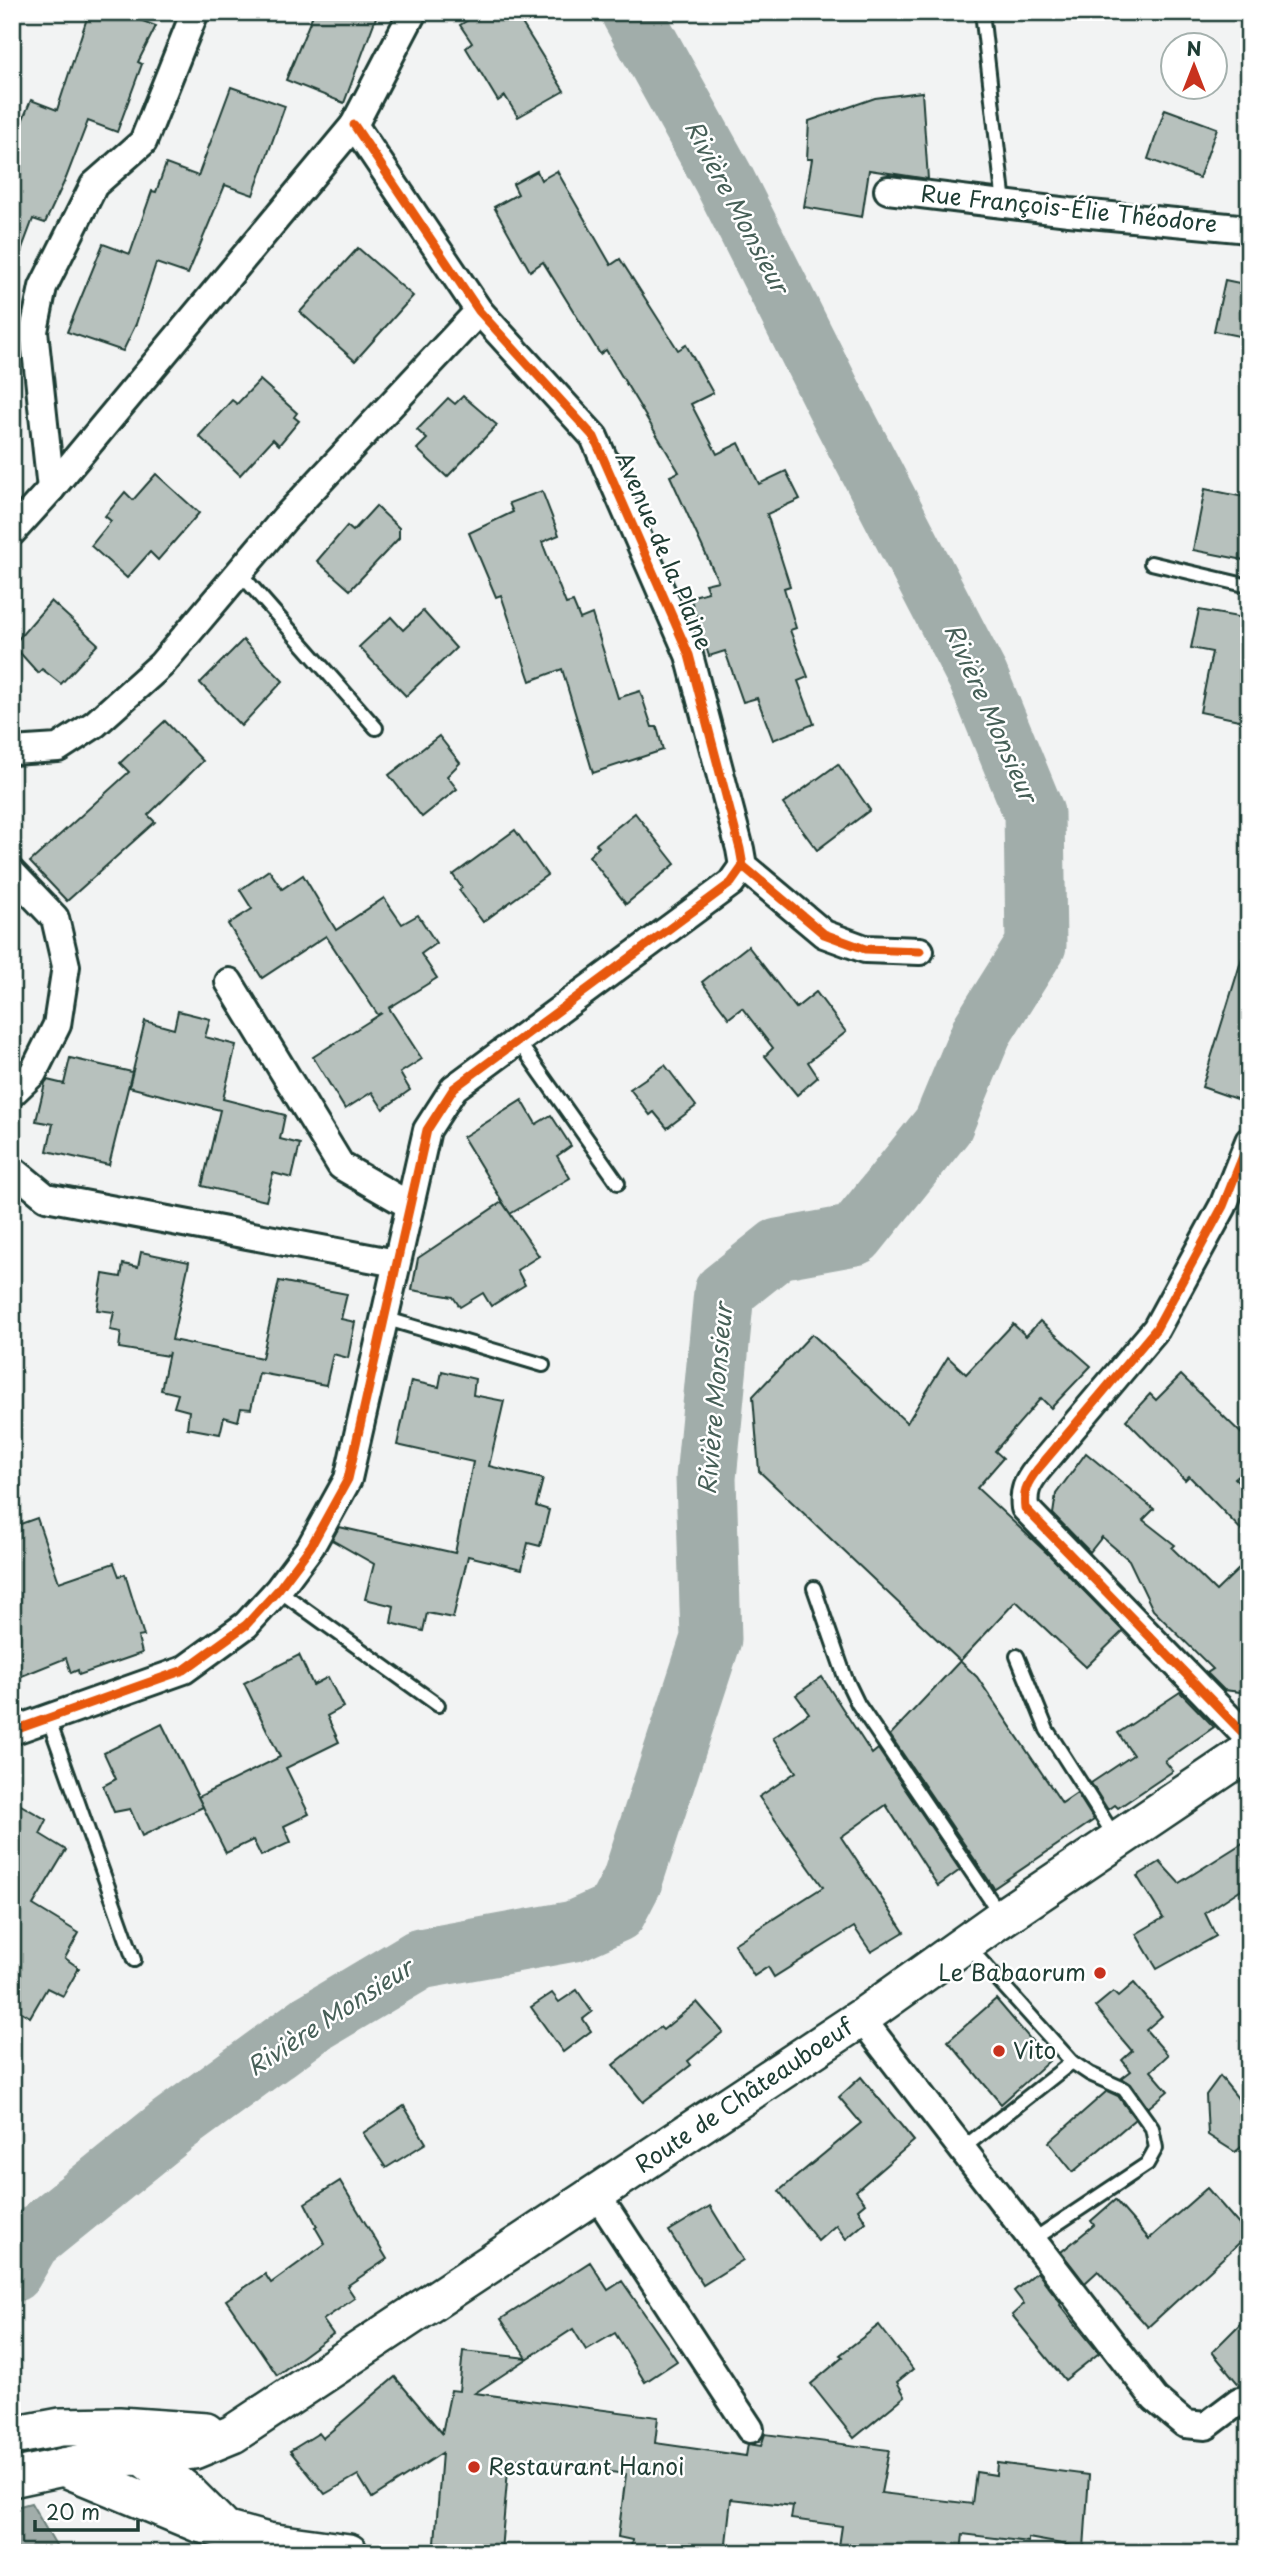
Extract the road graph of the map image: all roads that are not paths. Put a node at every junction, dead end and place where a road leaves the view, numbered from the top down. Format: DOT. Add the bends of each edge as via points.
graph roads {
  1 [pos="195,12"];
  2 [pos="413,12"];
  3 [pos="982,12"];
  4 [pos="354,125"];
  5 [pos="888,190"];
  6 [pos="1004,204"];
  7 [pos="1249,229"];
  8 [pos="479,311"];
  9 [pos="51,489"];
  10 [pos="12,532"];
  11 [pos="1151,563"];
  12 [pos="239,572"];
  13 [pos="1249,586"];
  14 [pos="376,728"];
  15 [pos="12,751"];
  16 [pos="743,866"];
  17 [pos="12,873"];
  18 [pos="920,951"];
  19 [pos="229,982"];
  20 [pos="518,1041"];
  21 [pos="12,1093"];
  22 [pos="1249,1141"];
  23 [pos="12,1169"];
  24 [pos="618,1183"];
  25 [pos="409,1205"];
  26 [pos="396,1262"];
  27 [pos="384,1318"];
  28 [pos="543,1365"];
  29 [pos="814,1588"];
  30 [pos="278,1590"];
  31 [pos="1017,1656"];
  32 [pos="438,1705"];
  33 [pos="48,1718"];
  34 [pos="12,1731"];
  35 [pos="1249,1739"];
  36 [pos="1249,1751"];
  37 [pos="1116,1840"];
  38 [pos="1002,1918"];
  39 [pos="967,1941"];
  40 [pos="134,1960"];
  41 [pos="861,2018"];
  42 [pos="1072,2062"];
  43 [pos="963,2148"];
  44 [pos="597,2195"];
  45 [pos="1033,2240"];
  46 [pos="1239,2401"];
  47 [pos="100,2427"];
  48 [pos="750,2429"];
  49 [pos="233,2434"];
  50 [pos="12,2436"];
  51 [pos="145,2456"];
  52 [pos="63,2467"];
  53 [pos="18,2477"];
  54 [pos="231,2536"];
  55 [pos="349,2553"];
  1 -- 9 [label="street" via="144,142 94,186 43,287 34,331"];
  2 -- 4 [label="street"];
  3 -- 6 [label="lane"];
  4 -- 8 [label="street, Avenue de la Plaine"];
  4 -- 9 [label="street"];
  5 -- 6 [label="street, Rue François-Élie Théodore"];
  6 -- 7 [label="street, Rue François-Élie Théodore"];
  8 -- 12 [label="street"];
  8 -- 16 [label="street, Avenue de la Plaine" via="594,437 689,654"];
  9 -- 10 [label="street"];
  11 -- 13 [label="lane"];
  12 -- 14 [label="lane"];
  12 -- 15 [label="street" via="161,665 95,724 58,748"];
  16 -- 18 [label="street" via="824,934 865,949"];
  16 -- 20 [label="street" via="731,883"];
  17 -- 21 [label="street" via="55,918 66,967 57,1025 33,1073"];
  19 -- 25 [label="street" via="341,1166"];
  20 -- 24 [label="lane"];
  20 -- 25 [label="street" via="454,1088 439,1109 427,1130"];
  22 -- 35 [label="street" via="1223,1206 1156,1329 1027,1483 1024,1495 1025,1508"];
  23 -- 26 [label="street" via="46,1197"];
  25 -- 26 [label="street"];
  26 -- 27 [label="street"];
  27 -- 28 [label="lane"];
  27 -- 30 [label="street" via="348,1479 311,1546"];
  29 -- 38 [label="lane" via="858,1704"];
  30 -- 32 [label="lane"];
  30 -- 33 [label="street" via="246,1625 184,1670"];
  31 -- 37 [label="lane" via="1047,1730"];
  33 -- 34 [label="street"];
  33 -- 40 [label="lane"];
  36 -- 37 [label="main road, Route de Châteauboeuf"];
  37 -- 38 [label="main road, Route de Châteauboeuf"];
  38 -- 39 [label="main road, Route de Châteauboeuf"];
  39 -- 41 [label="main road, Route de Châteauboeuf"];
  39 -- 42 [label="lane"];
  41 -- 43 [label="street"];
  41 -- 44 [label="main road, Route de Châteauboeuf"];
  42 -- 43 [label="lane"];
  42 -- 45 [label="lane" via="1124,2090 1153,2128 1156,2148 1147,2164"];
  43 -- 45 [label="street"];
  44 -- 48 [label="street"];
  44 -- 49 [label="main road, Route de Châteauboeuf"];
  45 -- 46 [label="street" via="1155,2399 1185,2424 1206,2426"];
  47 -- 49 [label="main road"];
  47 -- 50 [label="main road" via="61,2427"];
  47 -- 51 [label="main road"];
  49 -- 51 [label="main road, Route de Châteauboeuf" via="194,2450"];
  51 -- 52 [label="main road, Route de Châteauboeuf" via="110,2457"];
  51 -- 54 [label="main road"];
  52 -- 53 [label="main road, Route de Châteauboeuf"];
  52 -- 54 [label="main road"];
  54 -- 55 [label="main road"];
}
